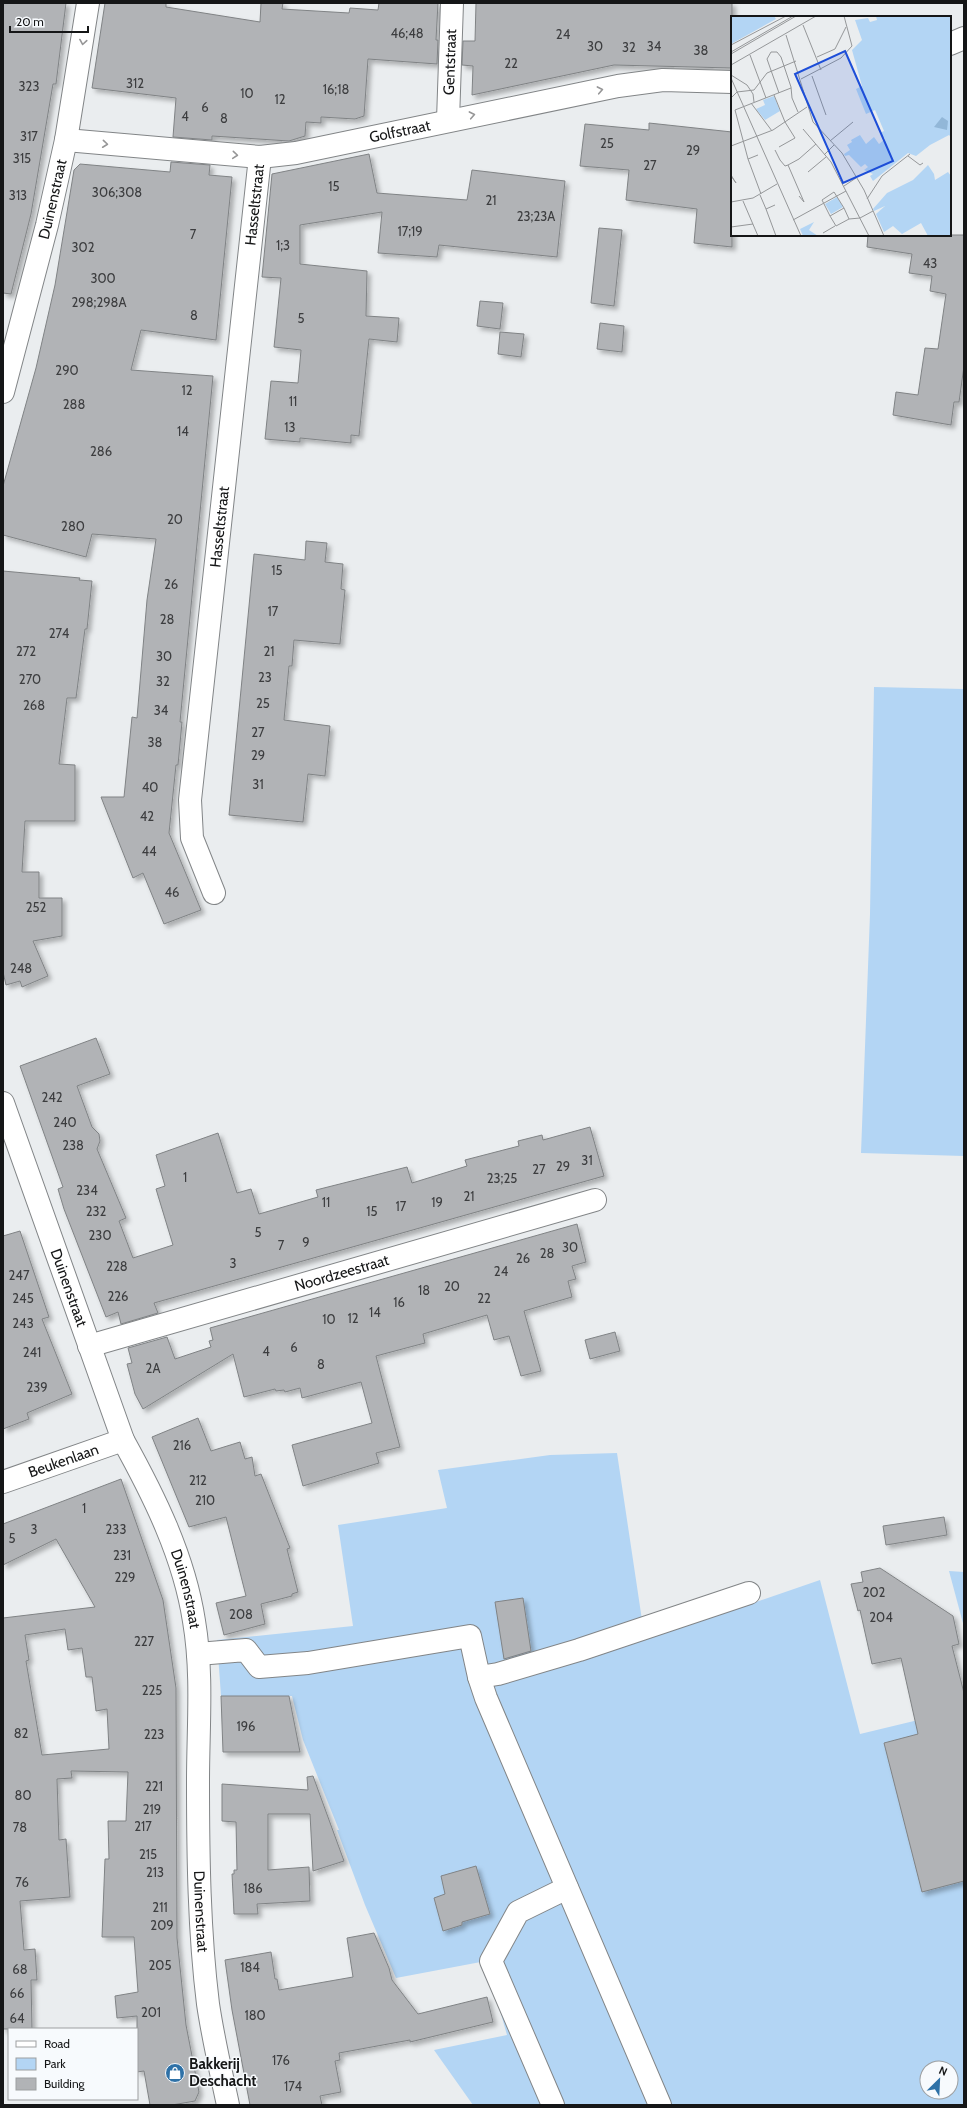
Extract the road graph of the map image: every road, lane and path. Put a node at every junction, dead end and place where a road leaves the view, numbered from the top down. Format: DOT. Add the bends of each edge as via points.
graph roads {
  1 [pos="88,3"];
  2 [pos="452,3"];
  3 [pos="964,38"];
  4 [pos="951,44"];
  5 [pos="731,82"];
  6 [pos="448,120"];
  7 [pos="66,140"];
  8 [pos="260,157"];
  9 [pos="3,392"];
  10 [pos="214,893"];
  11 [pos="3,1103"];
  12 [pos="595,1200"];
  13 [pos="88,1346"];
  14 [pos="123,1440"];
  15 [pos="3,1482"];
  16 [pos="749,1592"];
  17 [pos="198,1654"];
  18 [pos="479,1677"];
  19 [pos="567,1888"];
  20 [pos="228,2105"];
  21 [pos="553,2105"];
  22 [pos="660,2105"];
  1 -- 7 [label="street, Duinenstraat, one-way"];
  2 -- 6 [label="street, Gentstraat"];
  3 -- 4 [label="street"];
  6 -- 5 [label="street, Golfstraat, one-way" via="618,86 663,80"];
  6 -- 8 [label="street, Golfstraat" via="296,152"];
  7 -- 8 [label="street, Golfstraat, one-way"];
  7 -- 9 [label="street, Duinenstraat"];
  8 -- 10 [label="street, Hasseltstraat" via="190,800 192,838"];
  11 -- 13 [label="street, Duinenstraat"];
  12 -- 13 [label="street, Noordzeestraat"];
  13 -- 14 [label="street, Duinenstraat"];
  14 -- 15 [label="street, Beukenlaan"];
  14 -- 17 [label="street, Duinenstraat" via="147,1483 184,1574"];
  16 -- 18 [label="street" via="579,1650 498,1674"];
  17 -- 18 [label="street" via="246,1650 259,1667 308,1663 470,1636"];
  17 -- 20 [label="street, Duinenstraat" via="200,1905 208,2004"];
  18 -- 19 [label="street"];
  19 -- 21 [label="street" via="518,1912 491,1961"];
  19 -- 22 [label="street"];
}
